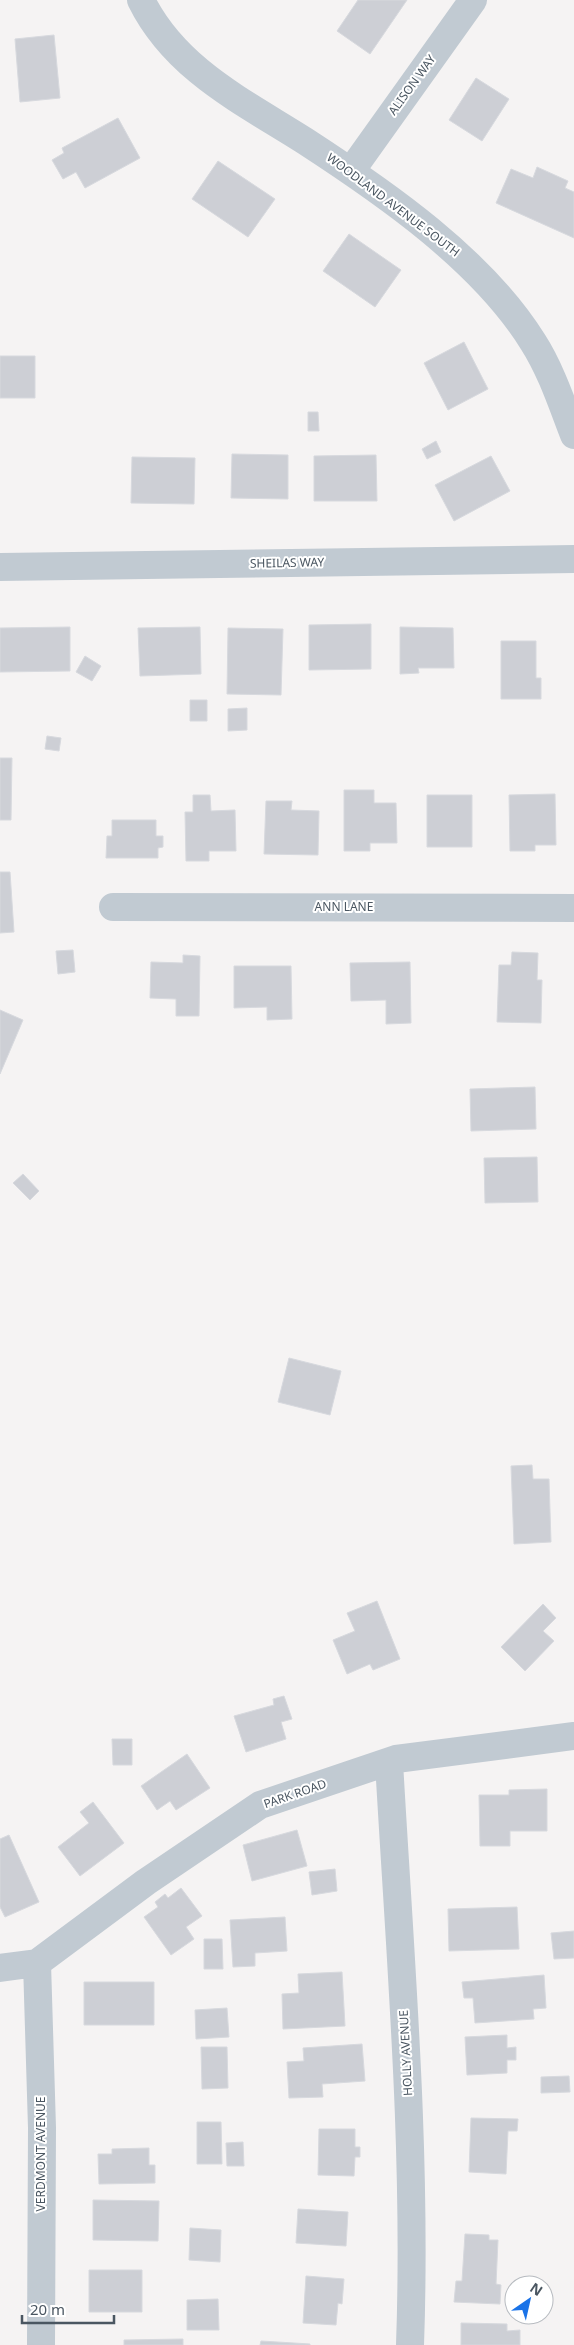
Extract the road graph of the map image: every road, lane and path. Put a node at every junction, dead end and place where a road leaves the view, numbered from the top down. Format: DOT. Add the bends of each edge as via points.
graph roads {
  1 [pos="141,0"];
  2 [pos="473,0"];
  3 [pos="351,170"];
  4 [pos="574,435"];
  5 [pos="574,559"];
  6 [pos="0,568"];
  7 [pos="113,907"];
  8 [pos="574,908"];
  9 [pos="574,1736"];
  10 [pos="389,1762"];
  11 [pos="36,1963"];
  12 [pos="0,1968"];
  13 [pos="40,2345"];
  14 [pos="410,2345"];
  1 -- 3 [label="street, WOODLAND AVENUE SOUTH" via="159,32 191,66"];
  2 -- 3 [label="street, ALISON WAY"];
  3 -- 4 [label="street, WOODLAND AVENUE SOUTH" via="465,260 518,319 549,374"];
  5 -- 6 [label="street, SHEILAS WAY"];
  7 -- 8 [label="street, ANN LANE"];
  9 -- 10 [label="street, PARK ROAD"];
  10 -- 11 [label="street, PARK ROAD" via="260,1805 146,1882"];
  10 -- 14 [label="street, HOLLY AVENUE" via="407,2059 412,2290"];
  11 -- 12 [label="street, PARK ROAD"];
  11 -- 13 [label="street, VERDMONT AVENUE" via="42,2128"];
}
